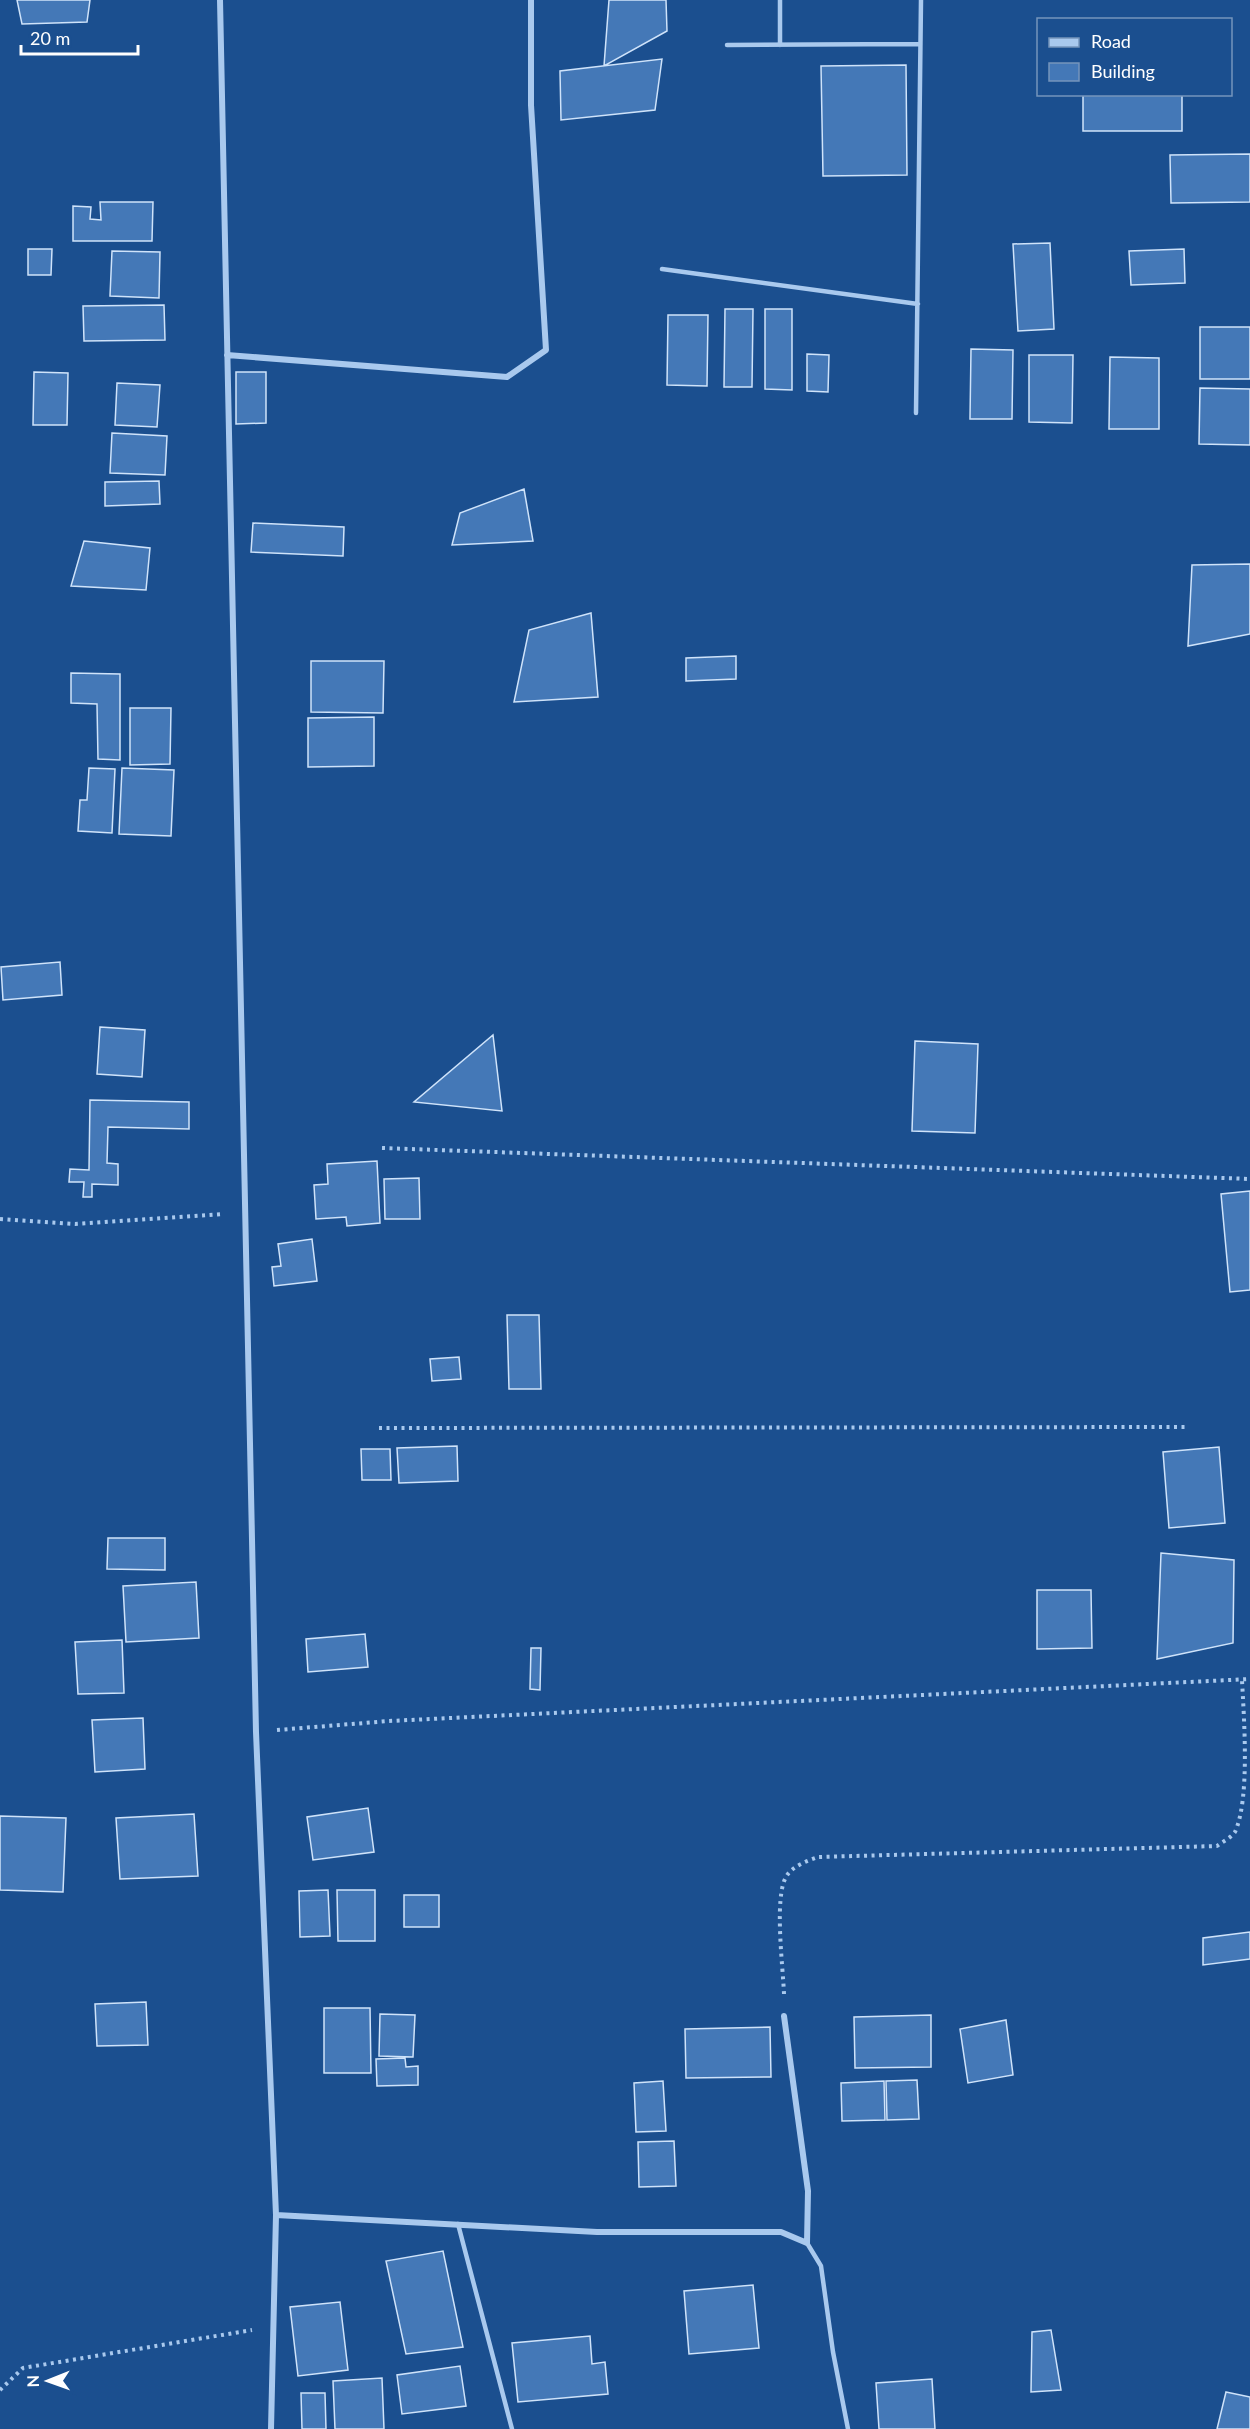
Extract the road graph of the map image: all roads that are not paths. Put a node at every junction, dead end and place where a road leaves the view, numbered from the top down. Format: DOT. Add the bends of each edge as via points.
graph roads {
  1 [pos="220,0"];
  2 [pos="531,0"];
  3 [pos="780,0"];
  4 [pos="921,0"];
  5 [pos="920,44"];
  6 [pos="727,45"];
  7 [pos="780,45"];
  8 [pos="662,269"];
  9 [pos="918,304"];
  10 [pos="227,355"];
  11 [pos="916,413"];
  12 [pos="784,2016"];
  13 [pos="276,2215"];
  14 [pos="458,2224"];
  15 [pos="807,2243"];
  16 [pos="271,2429"];
  17 [pos="512,2429"];
  18 [pos="848,2429"];
  1 -- 10 [label="street"];
  2 -- 10 [label="street" via="531,105 546,350 507,377"];
  3 -- 7 [label="lane"];
  4 -- 5 [label="lane"];
  5 -- 7 [label="lane"];
  5 -- 9 [label="lane"];
  6 -- 7 [label="lane"];
  8 -- 9 [label="lane"];
  9 -- 11 [label="lane"];
  10 -- 13 [label="street" via="256,1732"];
  12 -- 15 [label="street" via="808,2191"];
  13 -- 14 [label="street"];
  13 -- 16 [label="street"];
  14 -- 15 [label="street" via="597,2232 781,2232"];
  14 -- 17 [label="lane"];
  15 -- 18 [label="lane" via="821,2266"];
}
